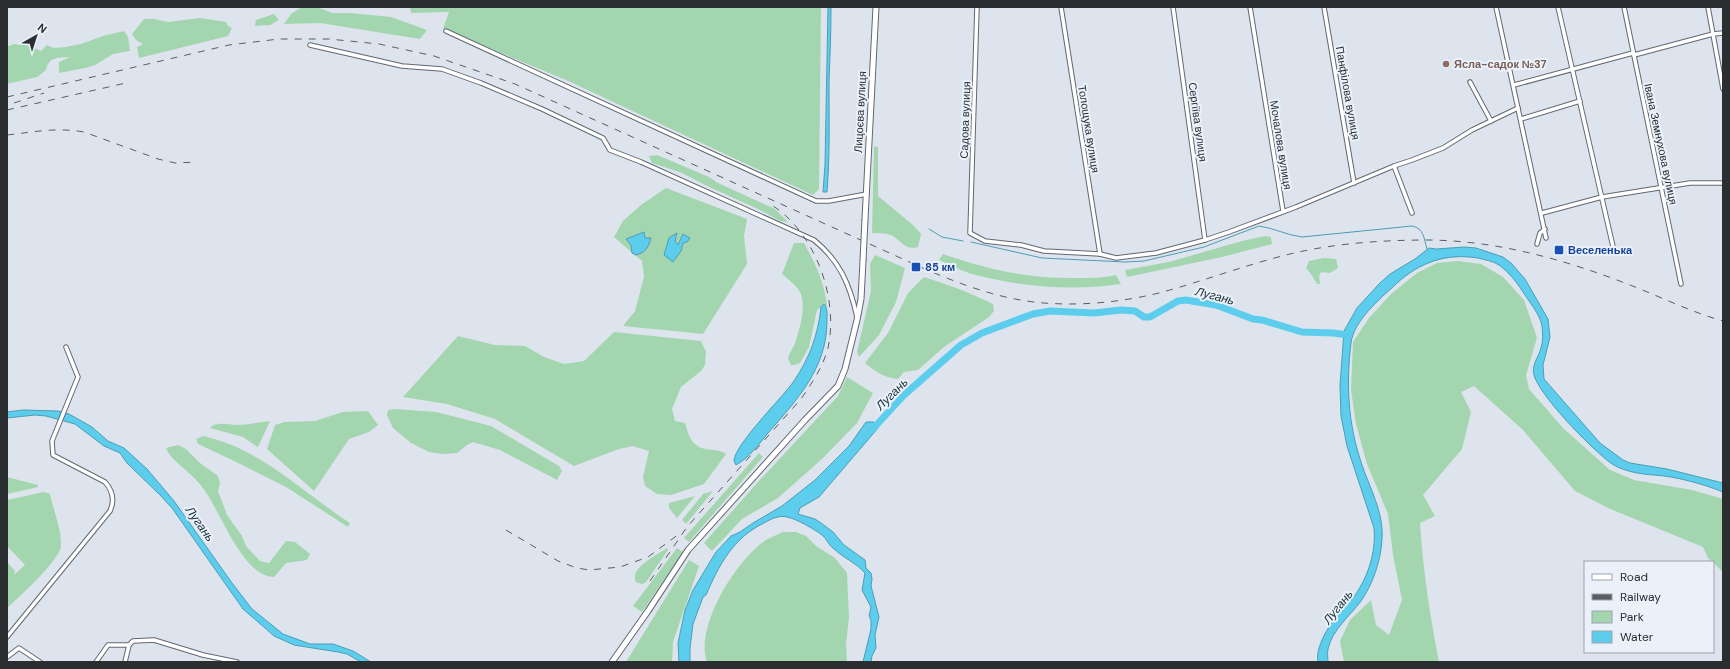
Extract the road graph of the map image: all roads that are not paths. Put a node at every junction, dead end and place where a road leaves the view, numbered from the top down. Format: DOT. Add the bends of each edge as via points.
graph roads {
  1 [pos="876,7"];
  2 [pos="977,7"];
  3 [pos="1061,7"];
  4 [pos="1173,7"];
  5 [pos="1250,7"];
  6 [pos="1324,7"];
  7 [pos="1496,7"];
  8 [pos="1558,7"];
  9 [pos="1624,7"];
  10 [pos="1708,7"];
  11 [pos="446,31"];
  12 [pos="1723,33"];
  13 [pos="1713,34"];
  14 [pos="310,45"];
  15 [pos="1633,54"];
  16 [pos="1572,69"];
  17 [pos="1470,82"];
  18 [pos="1514,85"];
  19 [pos="1723,89"];
  20 [pos="1580,101"];
  21 [pos="1518,108"];
  22 [pos="1521,119"];
  23 [pos="1491,121"];
  24 [pos="1394,166"];
  25 [pos="1354,183"];
  26 [pos="1723,183"];
  27 [pos="1661,189"];
  28 [pos="867,194"];
  29 [pos="1602,197"];
  30 [pos="1283,211"];
  31 [pos="1412,213"];
  32 [pos="1542,213"];
  33 [pos="1545,230"];
  34 [pos="1546,238"];
  35 [pos="1205,240"];
  36 [pos="1537,244"];
  37 [pos="1614,251"];
  38 [pos="1100,254"];
  39 [pos="1681,284"];
  40 [pos="857,320"];
  41 [pos="66,347"];
  42 [pos="7,637"];
  43 [pos="129,645"];
  44 [pos="7,657"];
  45 [pos="217,657"];
  46 [pos="40,662"];
  47 [pos="96,662"];
  48 [pos="125,662"];
  49 [pos="216,662"];
  50 [pos="236,662"];
  51 [pos="612,662"];
  1 -- 28 [label="street, Лицоєва вулиця"];
  2 -- 38 [label="street, Садова вулиця" via="970,233 985,241 1021,245 1044,251"];
  3 -- 38 [label="street, Толощука вулиця"];
  4 -- 35 [label="street, Сергіїва вулиця"];
  5 -- 30 [label="street, Мочалова вулиця"];
  6 -- 25 [label="street, Панфілова вулиця"];
  7 -- 18 [label="street"];
  8 -- 16 [label="street"];
  9 -- 15 [label="street, Івана Земнухова вулиця"];
  10 -- 13 [label="street"];
  11 -- 28 [label="street" via="816,201"];
  12 -- 13 [label="street"];
  13 -- 15 [label="street"];
  13 -- 19 [label="street"];
  14 -- 40 [label="street" via="402,66 442,69 481,83 603,138 610,150 814,240 827,251 841,271 851,291"];
  15 -- 16 [label="street"];
  15 -- 27 [label="street, Івана Земнухова вулиця"];
  16 -- 18 [label="street"];
  16 -- 20 [label="street"];
  17 -- 23 [label="street"];
  18 -- 21 [label="street"];
  20 -- 22 [label="street"];
  20 -- 29 [label="street"];
  21 -- 22 [label="street"];
  21 -- 23 [label="street"];
  22 -- 32 [label="street"];
  23 -- 24 [label="street" via="1443,148"];
  24 -- 25 [label="street"];
  24 -- 31 [label="street"];
  25 -- 30 [label="street"];
  26 -- 27 [label="street" via="1690,183"];
  27 -- 29 [label="street"];
  27 -- 39 [label="street, Івана Земнухова вулиця"];
  28 -- 40 [label="street, Лицоєва вулиця, bridge" via="861,299"];
  29 -- 32 [label="street"];
  29 -- 37 [label="street"];
  30 -- 35 [label="street"];
  32 -- 33 [label="street"];
  33 -- 34 [label="street"];
  33 -- 36 [label="street" via="1540,234"];
  35 -- 38 [label="street" via="1156,253 1116,258"];
  40 -- 51 [label="street, Лицоєва вулиця" via="845,369 838,386 804,420 688,550"];
  41 -- 42 [label="street" via="78,377 52,441 53,455 105,482 110,488 114,503"];
  43 -- 45 [label="street" via="133,641 154,640"];
  43 -- 47 [label="street" via="108,645"];
  43 -- 48 [label="street"];
  44 -- 46 [label="street" via="19,648"];
  45 -- 49 [label="street"];
  45 -- 50 [label="street"];
}
